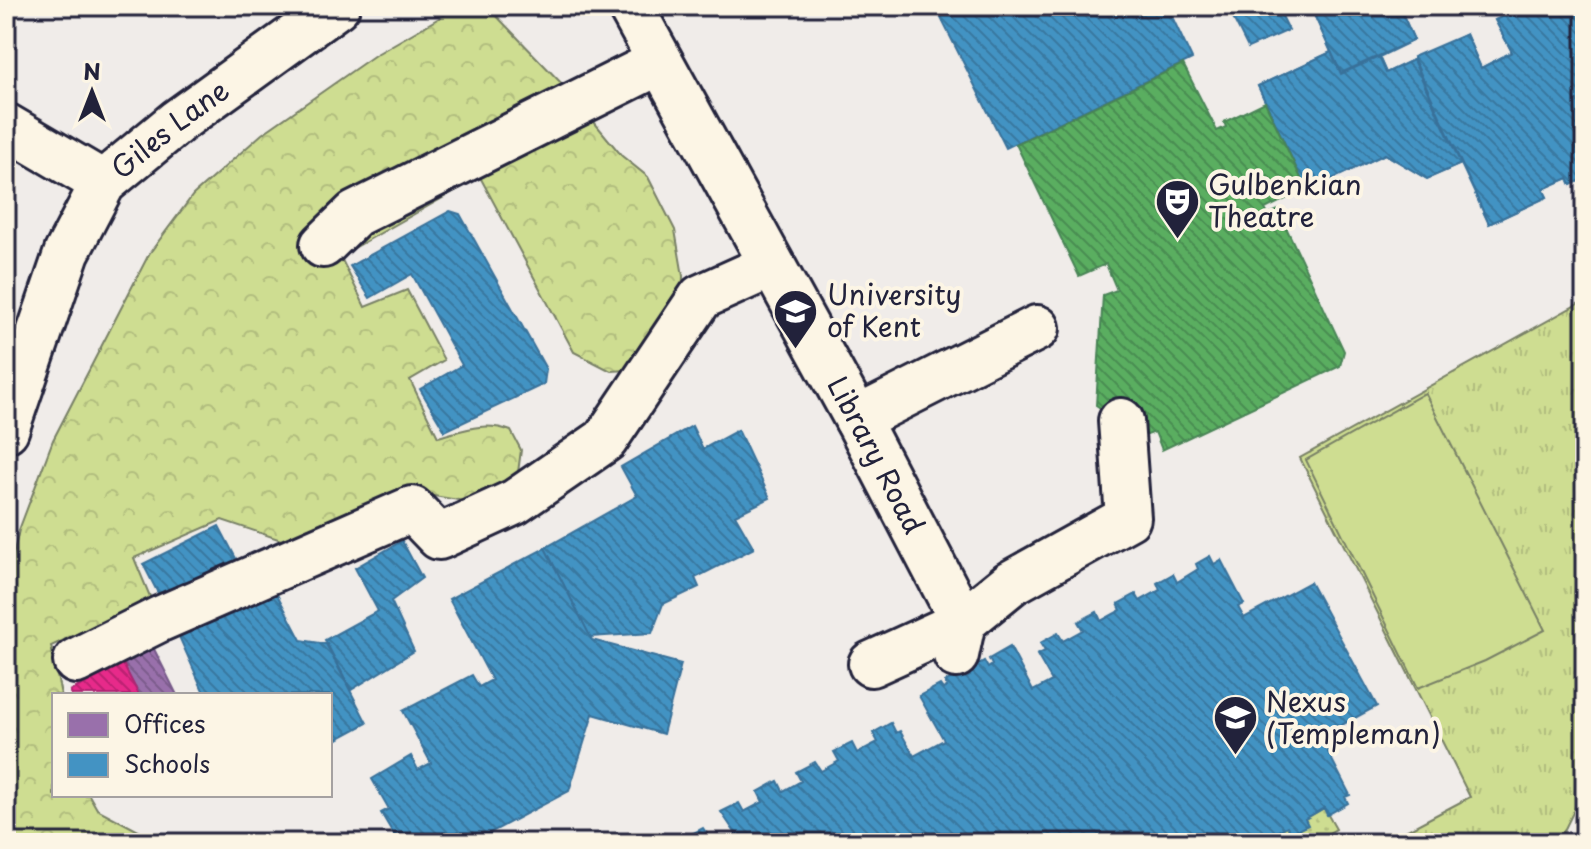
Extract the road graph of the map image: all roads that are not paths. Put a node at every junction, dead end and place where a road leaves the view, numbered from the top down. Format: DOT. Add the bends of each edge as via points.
graph roads {
  1 [pos="337,6"];
  2 [pos="630,6"];
  3 [pos="658,63"];
  4 [pos="6,126"];
  5 [pos="103,183"];
  6 [pos="323,245"];
  7 [pos="770,266"];
  8 [pos="1037,328"];
  9 [pos="857,419"];
  10 [pos="1121,421"];
  11 [pos="6,430"];
  12 [pos="960,638"];
  13 [pos="76,661"];
  14 [pos="871,664"];
  1 -- 5 [label="street, Giles Lane" via="178,121"];
  2 -- 3 [label="street, Library Road"];
  3 -- 6 [label="street" via="355,214"];
  3 -- 7 [label="street, Library Road"];
  4 -- 5 [label="street"];
  5 -- 11 [label="street, Giles Lane" via="67,252"];
  7 -- 9 [label="street, Library Road"];
  7 -- 13 [label="street" via="701,297 605,440 515,502 439,537 412,509"];
  8 -- 9 [label="street"];
  9 -- 12 [label="street, Library Road"];
  10 -- 12 [label="street" via="1128,518 1011,583"];
  12 -- 14 [label="street"];
}
